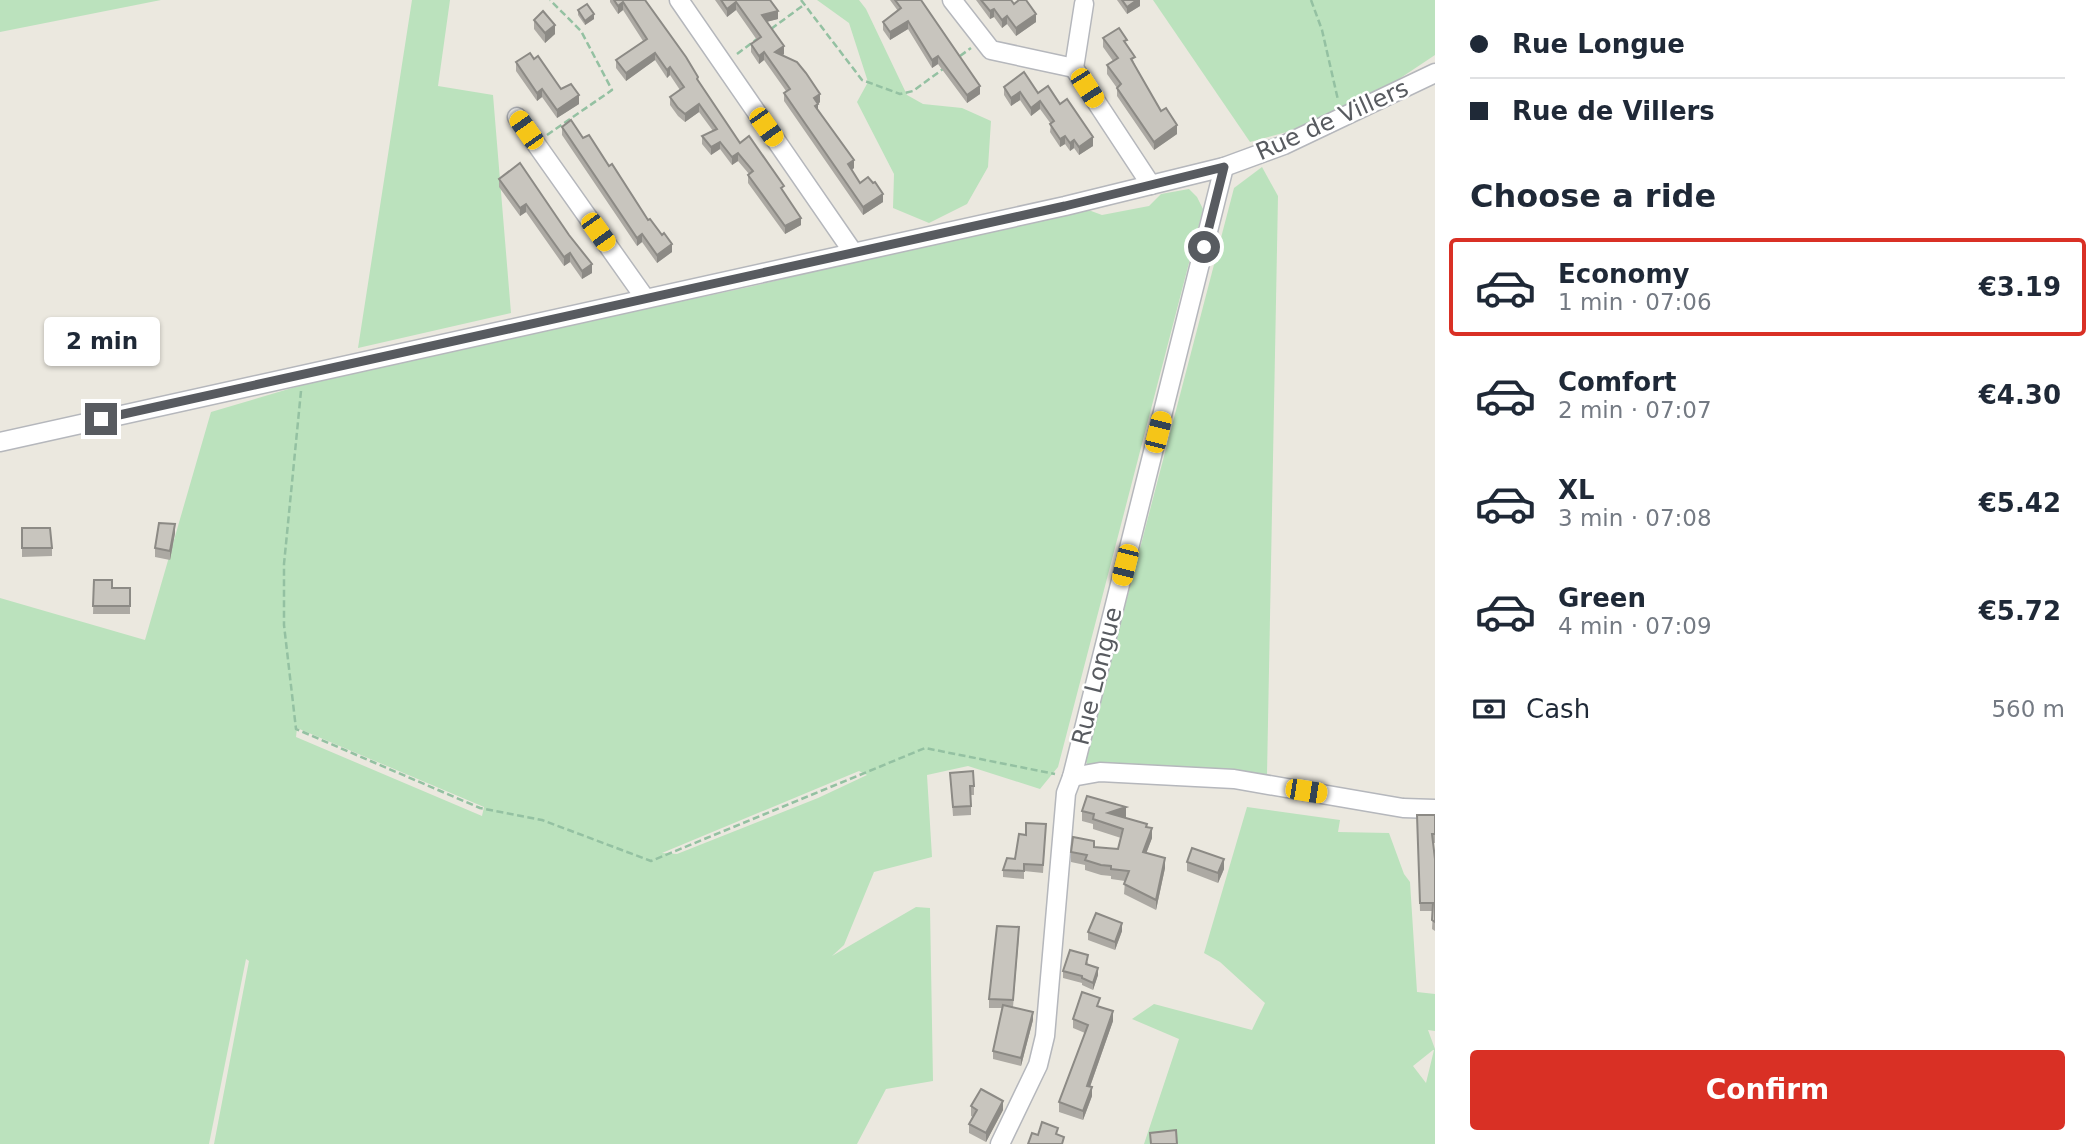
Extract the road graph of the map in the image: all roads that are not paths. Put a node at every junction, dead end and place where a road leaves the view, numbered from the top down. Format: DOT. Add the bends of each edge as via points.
graph roads {
  1 [pos="679,0"];
  2 [pos="952,0"];
  3 [pos="1083,4"];
  4 [pos="1074,68"];
  5 [pos="1435,73"];
  6 [pos="517,117"];
  7 [pos="1224,167"];
  8 [pos="1151,185"];
  9 [pos="853,251"];
  10 [pos="645,298"];
  11 [pos="0,442"];
  12 [pos="1072,777"];
  13 [pos="1435,809"];
  14 [pos="1000,1144"];
  1 -- 9 [label="street"];
  2 -- 4 [label="street" via="991,50"];
  3 -- 4 [label="street"];
  4 -- 8 [label="street"];
  5 -- 7 [label="street, Rue de Villers" via="1284,145"];
  6 -- 10 [label="street"];
  7 -- 8 [label="street, Rue de Villers"];
  7 -- 12 [label="street, Rue Longue"];
  8 -- 9 [label="street, Rue de Villers"];
  9 -- 10 [label="street, Rue de Villers"];
  10 -- 11 [label="street, Rue de Villers"];
  12 -- 13 [label="street" via="1100,772 1234,779 1403,808"];
  12 -- 14 [label="street, Rue Longue" via="1066,793 1045,1036 1038,1065"];
}
